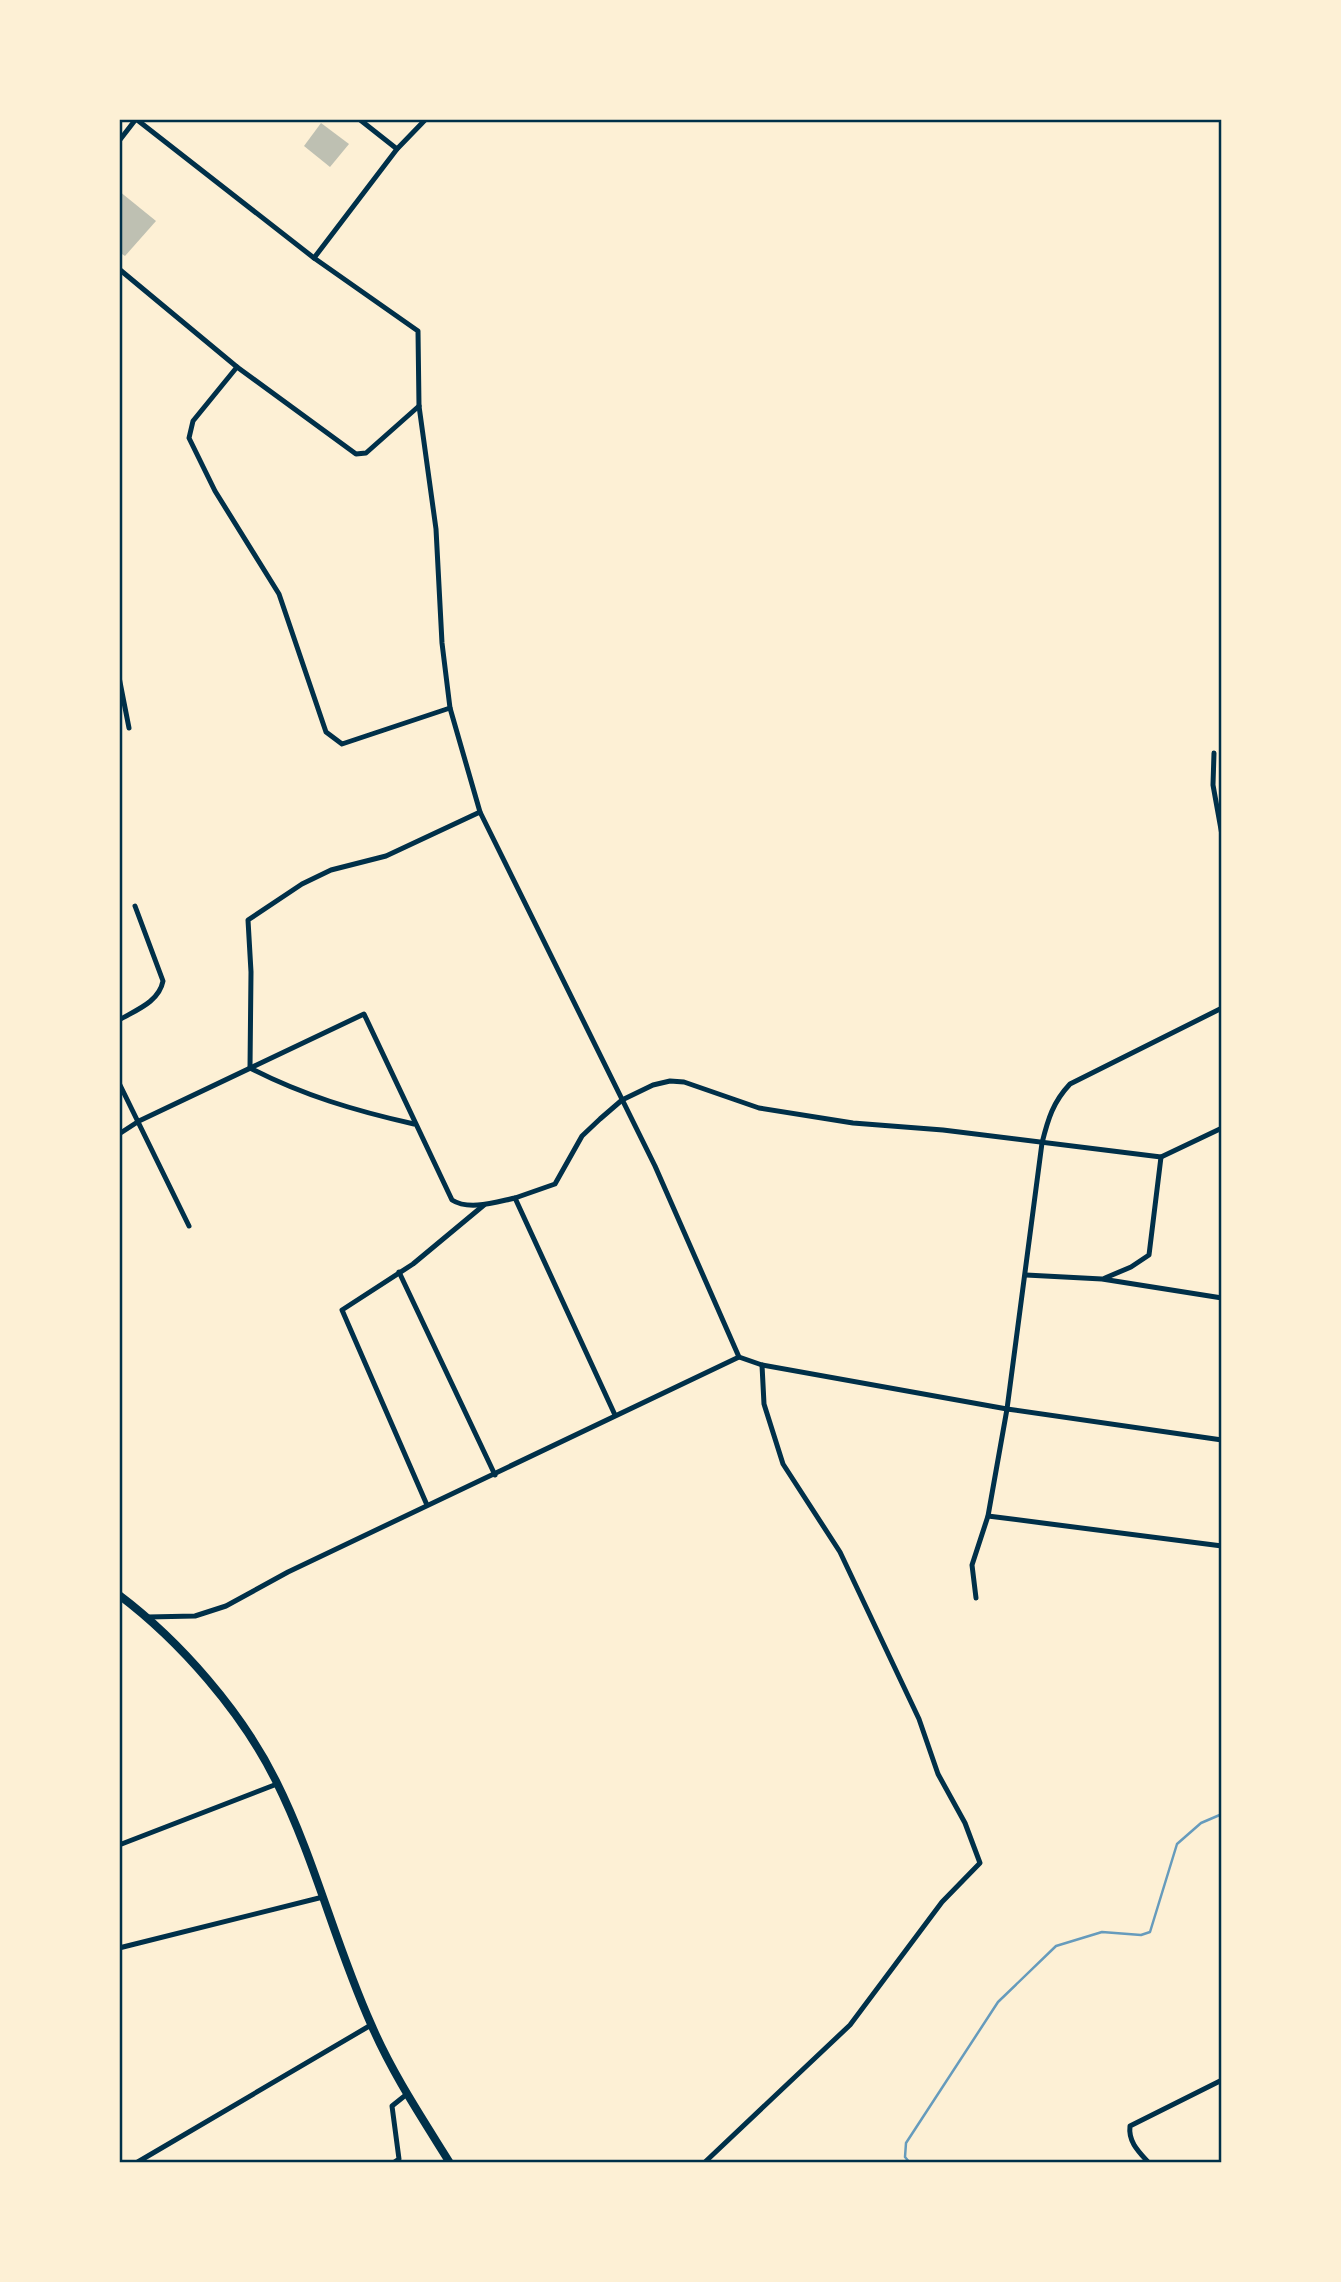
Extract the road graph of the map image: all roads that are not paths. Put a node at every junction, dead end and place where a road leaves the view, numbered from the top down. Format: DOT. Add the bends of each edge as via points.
graph roads {
  1 [pos="136,119"];
  2 [pos="359,119"];
  3 [pos="426,119"];
  4 [pos="119,141"];
  5 [pos="397,149"];
  6 [pos="314,258"];
  7 [pos="119,269"];
  8 [pos="237,367"];
  9 [pos="419,406"];
  10 [pos="119,677"];
  11 [pos="450,708"];
  12 [pos="129,728"];
  13 [pos="1214,753"];
  14 [pos="480,812"];
  15 [pos="1222,835"];
  16 [pos="135,906"];
  17 [pos="1222,1008"];
  18 [pos="119,1020"];
  19 [pos="250,1068"];
  20 [pos="119,1083"];
  21 [pos="622,1100"];
  22 [pos="139,1121"];
  23 [pos="414,1124"];
  24 [pos="1222,1128"];
  25 [pos="119,1134"];
  26 [pos="1042,1143"];
  27 [pos="1161,1157"];
  28 [pos="515,1198"];
  29 [pos="484,1205"];
  30 [pos="189,1226"];
  31 [pos="399,1272"];
  32 [pos="1026,1275"];
  33 [pos="1102,1279"];
  34 [pos="1222,1298"];
  35 [pos="739,1357"];
  36 [pos="762,1365"];
  37 [pos="1007,1409"];
  38 [pos="615,1415"];
  39 [pos="1222,1440"];
  40 [pos="495,1475"];
  41 [pos="427,1505"];
  42 [pos="988,1516"];
  43 [pos="1222,1546"];
  44 [pos="119,1595"];
  45 [pos="976,1598"];
  46 [pos="148,1617"];
  47 [pos="277,1784"];
  48 [pos="119,1844"];
  49 [pos="323,1897"];
  50 [pos="119,1948"];
  51 [pos="371,2025"];
  52 [pos="1222,2080"];
  53 [pos="407,2094"];
  54 [pos="398,2162"];
  55 [pos="136,2163"];
  56 [pos="450,2163"];
  57 [pos="704,2163"];
  58 [pos="1149,2163"];
  1 -- 4 [label="street"];
  1 -- 6 [label="street"];
  2 -- 5 [label="street"];
  3 -- 5 [label="street"];
  5 -- 6 [label="street"];
  6 -- 9 [label="street" via="418,331"];
  7 -- 8 [label="street"];
  8 -- 9 [label="street" via="356,454 366,453"];
  8 -- 11 [label="street" via="193,421 189,438 215,491 279,594 326,732 341,744"];
  9 -- 11 [label="street" via="436,528"];
  10 -- 12 [label="street"];
  11 -- 14 [label="street"];
  13 -- 15 [label="street" via="1213,785"];
  14 -- 19 [label="street" via="386,856 331,870 253,914 246,931 251,972"];
  14 -- 21 [label="street"];
  16 -- 18 [label="street" via="163,981 153,1000"];
  17 -- 26 [label="street" via="1070,1084 1050,1113"];
  19 -- 22 [label="street"];
  19 -- 23 [label="street" via="326,1101"];
  19 -- 23 [label="street" via="364,1014"];
  20 -- 22 [label="street"];
  21 -- 26 [label="street" via="670,1080 759,1108"];
  21 -- 28 [label="street" via="582,1136 555,1184"];
  21 -- 35 [label="street"];
  22 -- 25 [label="street"];
  22 -- 30 [label="street"];
  23 -- 29 [label="street" via="452,1200"];
  24 -- 27 [label="street"];
  26 -- 27 [label="street"];
  26 -- 32 [label="street"];
  27 -- 33 [label="street" via="1147,1257"];
  28 -- 29 [label="street"];
  28 -- 38 [label="street"];
  29 -- 31 [label="street"];
  31 -- 40 [label="street"];
  31 -- 41 [label="street" via="343,1307 342,1312"];
  32 -- 33 [label="street"];
  32 -- 37 [label="street"];
  33 -- 34 [label="street"];
  35 -- 36 [label="street"];
  35 -- 38 [label="street"];
  36 -- 37 [label="street"];
  36 -- 57 [label="street" via="764,1404 783,1464 840,1552 980,1863 942,1902 850,2025"];
  37 -- 39 [label="street"];
  37 -- 42 [label="street"];
  38 -- 40 [label="street"];
  40 -- 41 [label="street"];
  41 -- 46 [label="street" via="226,1606 195,1616"];
  42 -- 43 [label="street"];
  42 -- 45 [label="street" via="972,1565"];
  44 -- 46 [label="main road"];
  46 -- 47 [label="main road" via="223,1701 263,1756"];
  47 -- 48 [label="street"];
  47 -- 49 [label="main road"];
  49 -- 50 [label="street"];
  49 -- 51 [label="main road"];
  51 -- 53 [label="main road"];
  51 -- 55 [label="street"];
  52 -- 58 [label="street" via="1130,2126 1137,2151"];
  53 -- 54 [label="street" via="393,2106"];
  53 -- 56 [label="main road"];
}
